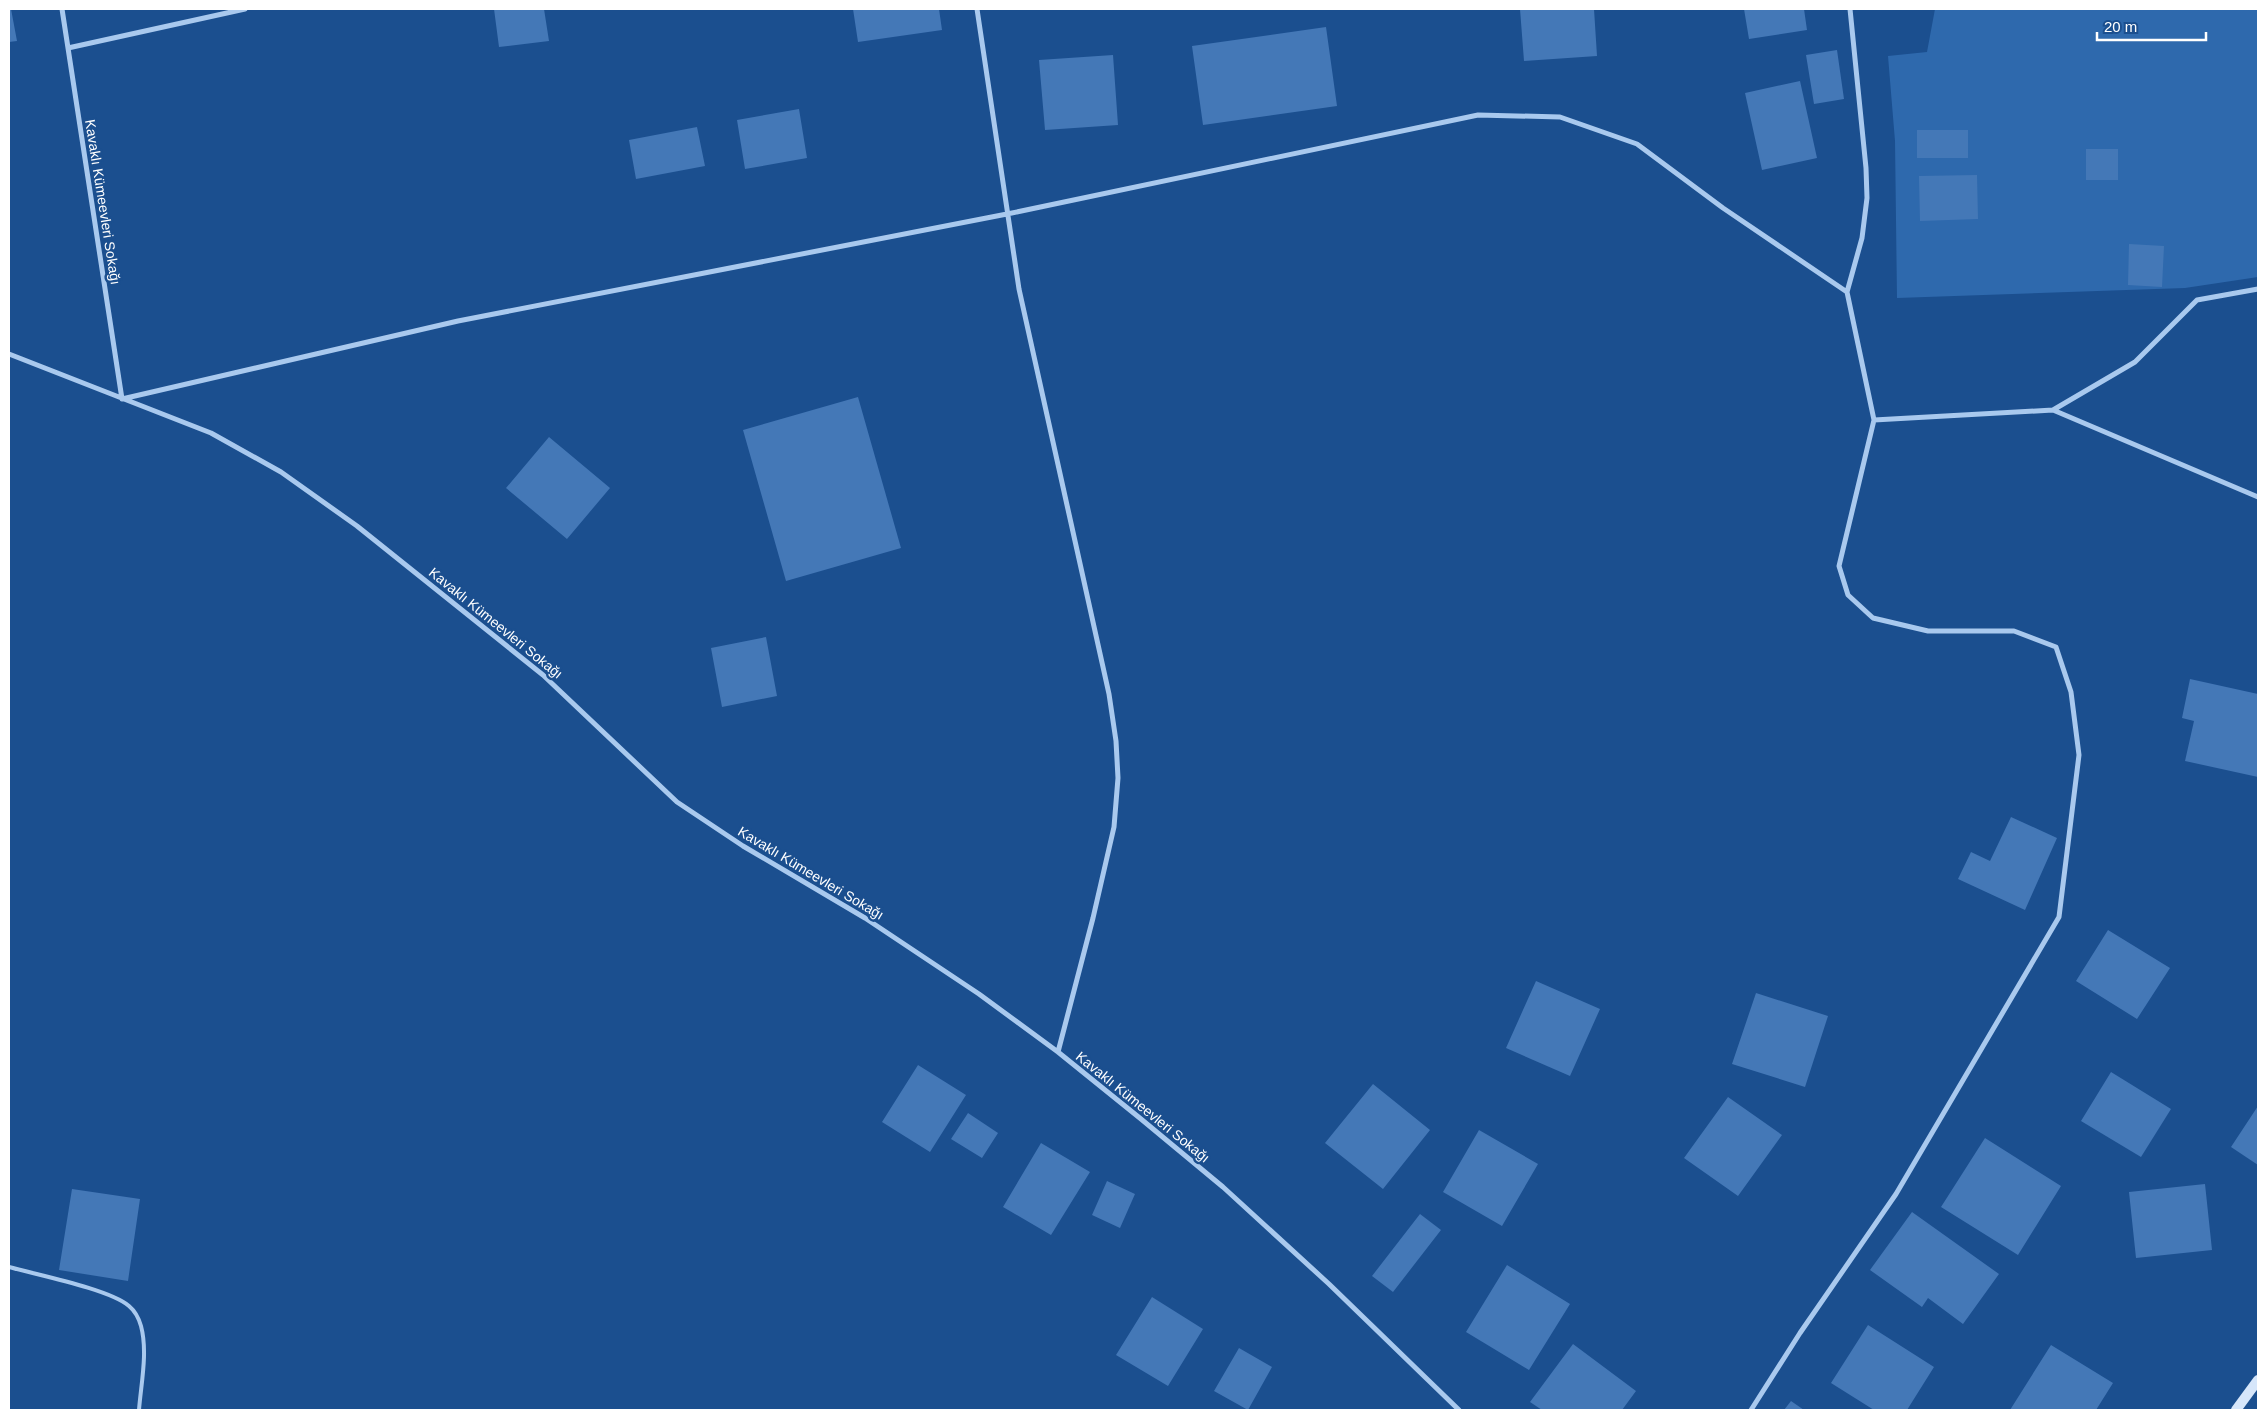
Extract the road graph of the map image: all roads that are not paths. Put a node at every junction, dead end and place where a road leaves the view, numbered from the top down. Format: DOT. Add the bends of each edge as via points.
graph roads {
  1 [pos="62,9"];
  2 [pos="245,9"];
  3 [pos="977,9"];
  4 [pos="1850,9"];
  5 [pos="68,48"];
  6 [pos="1007,214"];
  7 [pos="2258,289"];
  8 [pos="1847,292"];
  9 [pos="9,354"];
  10 [pos="122,399"];
  11 [pos="2053,410"];
  12 [pos="1874,420"];
  13 [pos="2258,497"];
  14 [pos="1058,1052"];
  15 [pos="9,1267"];
  16 [pos="2258,1380"];
  17 [pos="139,1410"];
  18 [pos="1459,1410"];
  19 [pos="1751,1410"];
  20 [pos="2236,1410"];
  1 -- 5 [label="street, Kavaklı Kümeevleri Sokağı"];
  2 -- 5 [label="street"];
  3 -- 6 [label="street"];
  4 -- 8 [label="street" via="1867,198 1862,238"];
  5 -- 10 [label="street, Kavaklı Kümeevleri Sokağı"];
  6 -- 8 [label="street" via="1478,115 1560,117 1637,144 1723,208"];
  6 -- 10 [label="street" via="458,321"];
  6 -- 14 [label="street" via="1019,288 1109,694 1116,741 1118,778 1114,827 1094,918"];
  7 -- 11 [label="street" via="2197,300 2135,362"];
  8 -- 12 [label="street"];
  9 -- 10 [label="street, Kavaklı Kümeevleri Sokağı"];
  10 -- 14 [label="street, Kavaklı Kümeevleri Sokağı" via="211,433 281,472 357,526 543,675 677,802 743,846 865,918 979,994"];
  11 -- 12 [label="street"];
  11 -- 13 [label="street"];
  12 -- 19 [label="street" via="1839,566 1848,595 1873,618 1928,631 2014,631 2056,647 2071,692 2079,755 2059,917 1896,1194"];
  14 -- 18 [label="street, Kavaklı Kümeevleri Sokağı" via="1223,1187"];
  15 -- 17 [label="lane" via="94,1290 129,1306 141,1325 144,1341"];
  16 -- 20 [label="street"];
}
